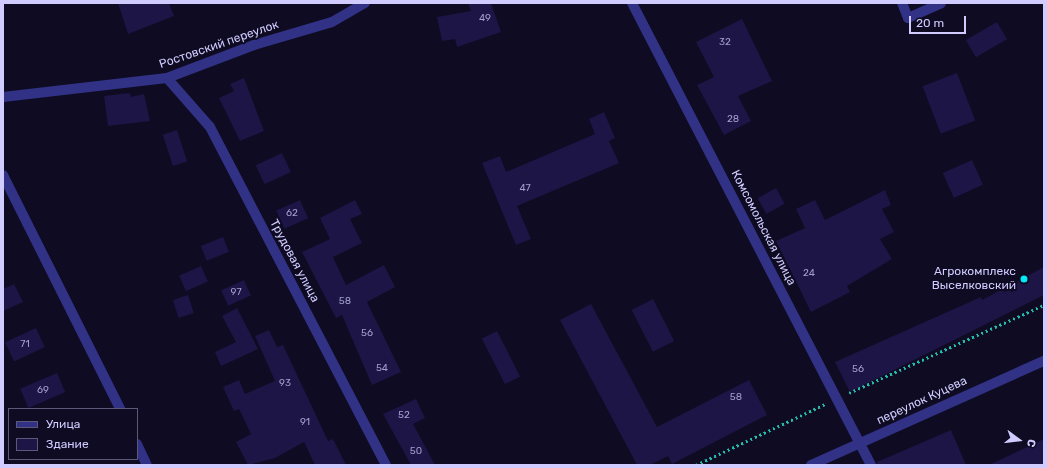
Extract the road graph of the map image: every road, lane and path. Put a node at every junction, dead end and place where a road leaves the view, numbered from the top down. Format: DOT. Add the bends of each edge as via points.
graph roads {
  1 [pos="365,3"];
  2 [pos="632,3"];
  3 [pos="902,3"];
  4 [pos="941,3"];
  5 [pos="167,78"];
  6 [pos="3,97"];
  7 [pos="3,175"];
  8 [pos="1044,305"];
  9 [pos="1044,360"];
  10 [pos="837,399"];
  11 [pos="120,408"];
  12 [pos="860,444"];
  13 [pos="138,446"];
  14 [pos="147,465"];
  15 [pos="386,465"];
  16 [pos="696,465"];
  17 [pos="811,465"];
  18 [pos="871,465"];
  1 -- 5 [label="street, Ростовский переулок" via="332,22 254,45"];
  2 -- 10 [label="street, Комсомольская улица"];
  3 -- 4 [label="street" via="908,18"];
  5 -- 6 [label="street, Ростовский переулок"];
  5 -- 15 [label="street, Трудовая улица" via="210,127"];
  7 -- 11 [label="street"];
  8 -- 10 [label="path"];
  9 -- 12 [label="street, переулок Куцева"];
  10 -- 12 [label="street, Комсомольская улица"];
  10 -- 16 [label="path"];
  12 -- 17 [label="street, переулок Куцева"];
  12 -- 18 [label="street, Комсомольская улица"];
  13 -- 14 [label="street"];
}
